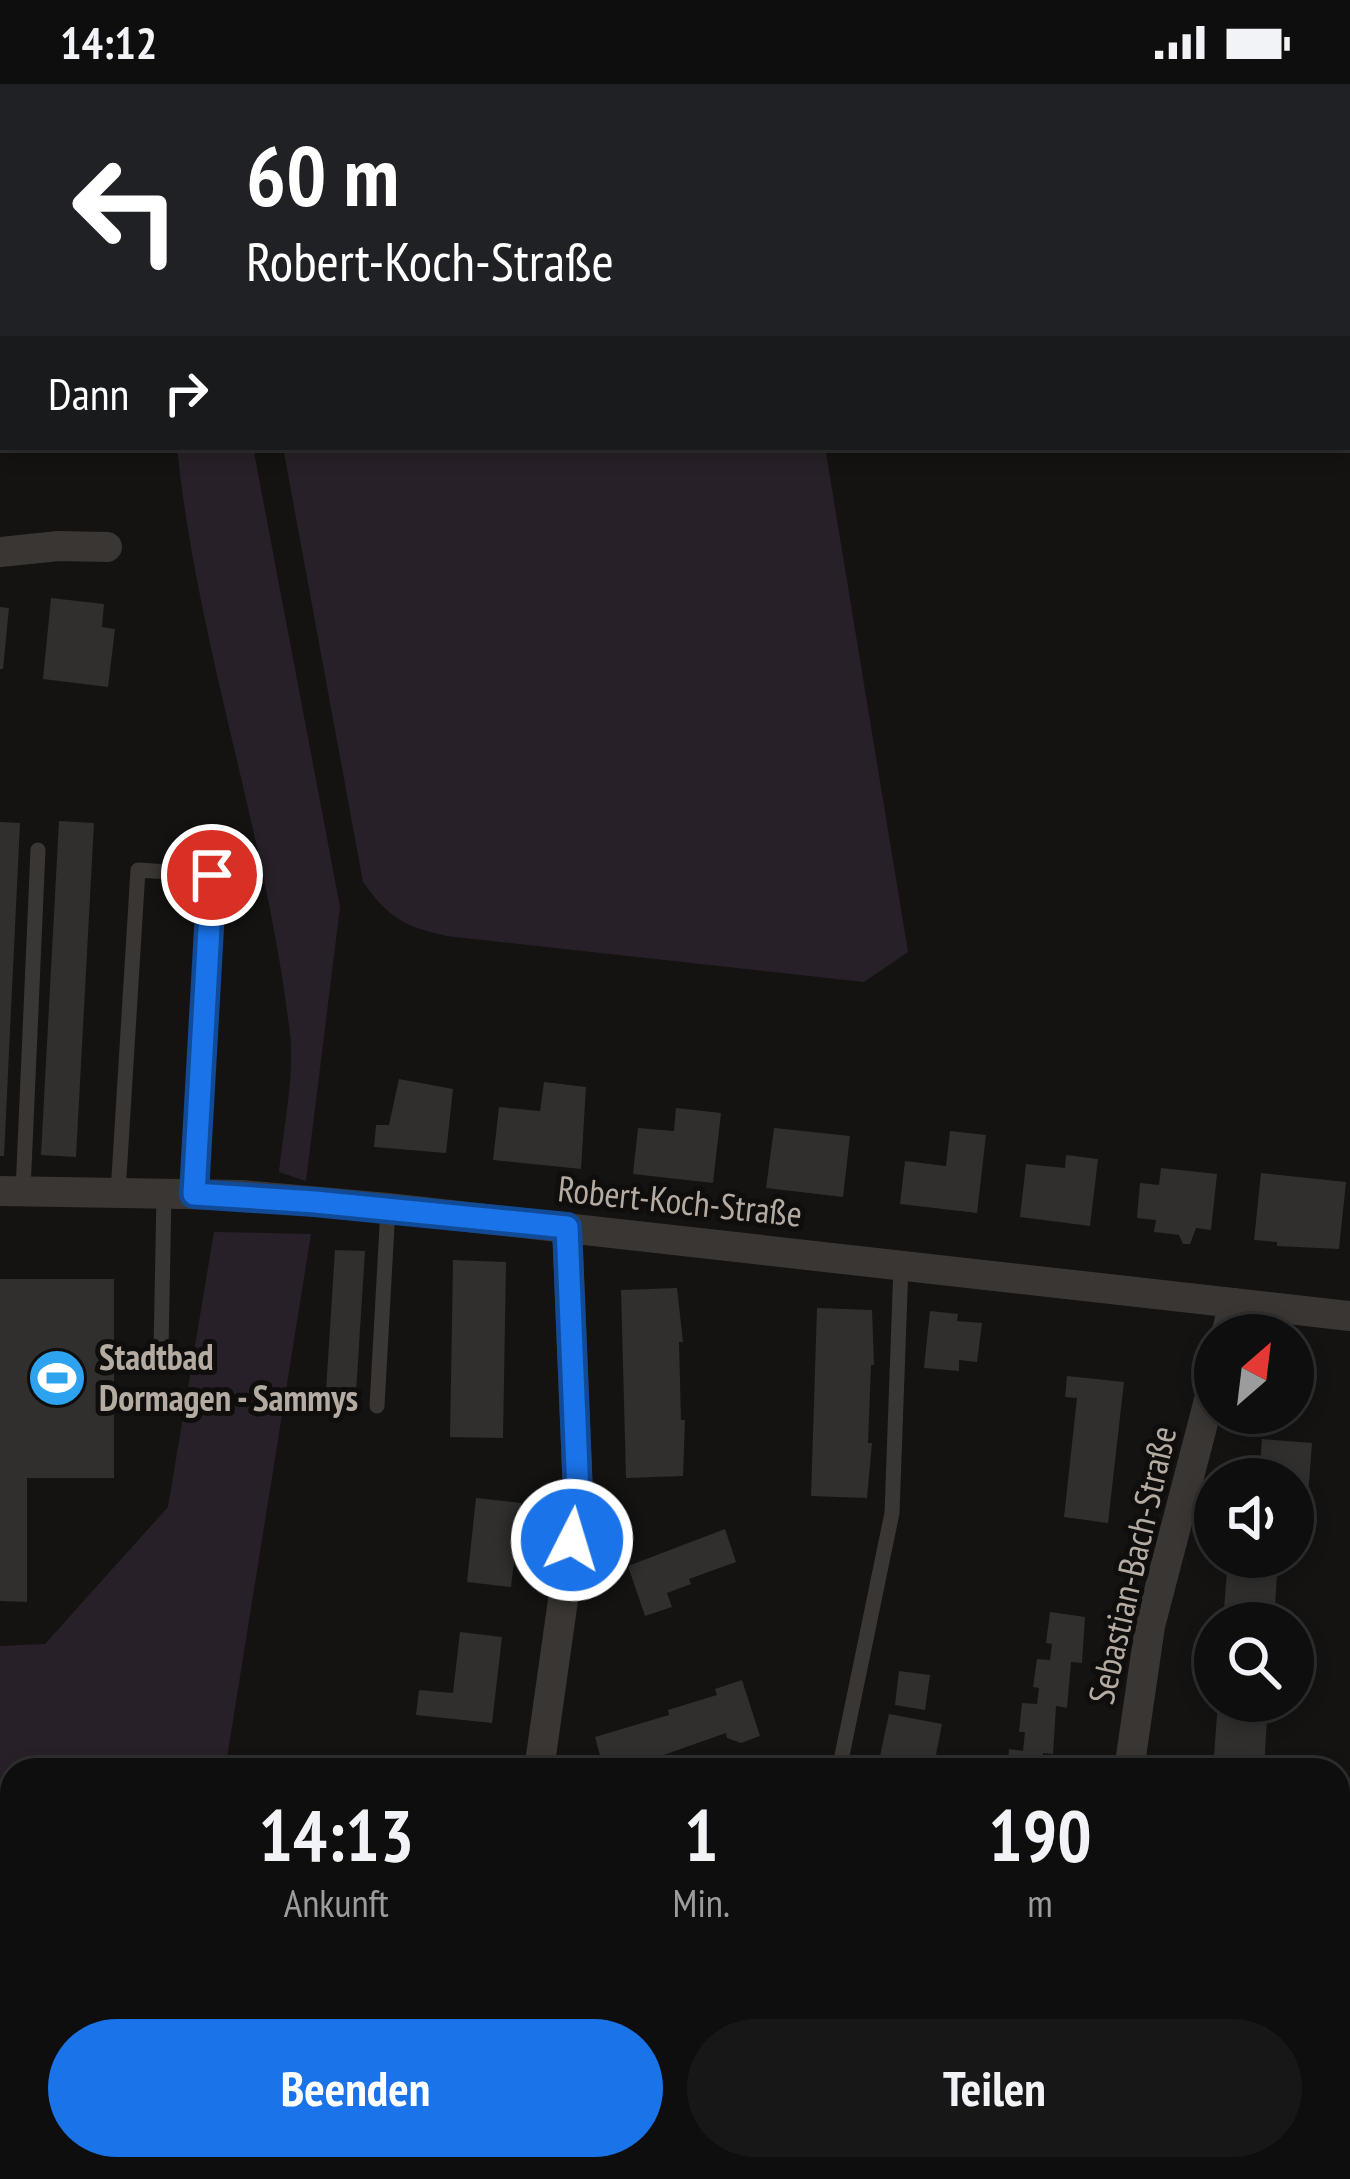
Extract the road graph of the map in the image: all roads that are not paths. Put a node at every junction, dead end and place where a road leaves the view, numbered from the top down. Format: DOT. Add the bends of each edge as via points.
graph roads {
  1 [pos="106,548"];
  2 [pos="0,552"];
  3 [pos="38,850"];
  4 [pos="11,1191"];
  5 [pos="118,1193"];
  6 [pos="179,1194"];
  7 [pos="388,1208"];
  8 [pos="567,1227"];
  9 [pos="901,1265"];
  10 [pos="1234,1303"];
  11 [pos="1231,1314"];
  12 [pos="1350,1316"];
  13 [pos="161,1351"];
  14 [pos="377,1406"];
  15 [pos="1200,1434"];
  16 [pos="541,1758"];
  17 [pos="841,1758"];
  18 [pos="1131,1758"];
  1 -- 2 [label="street"];
  3 -- 4 [label="lane"];
  4 -- 5 [label="street, Robert-Koch-Straße"];
  5 -- 6 [label="street, Robert-Koch-Straße"];
  5 -- 6 [label="lane" via="138,870 212,875"];
  6 -- 7 [label="street, Robert-Koch-Straße"];
  6 -- 13 [label="lane"];
  7 -- 8 [label="street, Robert-Koch-Straße"];
  7 -- 14 [label="lane"];
  8 -- 9 [label="street, Robert-Koch-Straße"];
  8 -- 16 [label="street" via="578,1494"];
  9 -- 10 [label="street, Robert-Koch-Straße"];
  9 -- 17 [label="lane" via="892,1513"];
  10 -- 11 [label="street"];
  10 -- 12 [label="street, Robert-Koch-Straße"];
  15 -- 18 [label="street, Sebastian-Bach-Straße" via="1150,1626"];
}
